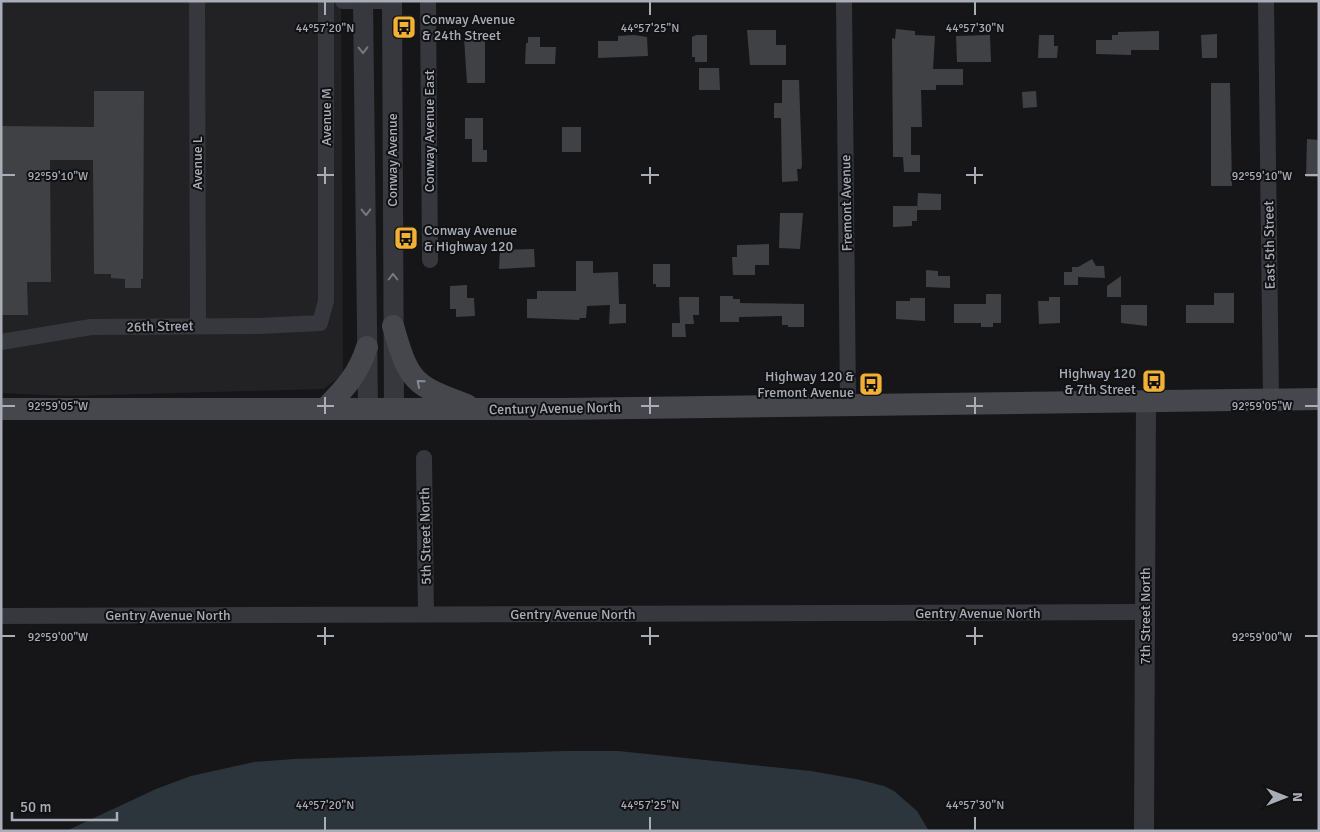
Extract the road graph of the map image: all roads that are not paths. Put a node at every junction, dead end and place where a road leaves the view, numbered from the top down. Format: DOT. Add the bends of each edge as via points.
graph roads {
  1 [pos="197,1"];
  2 [pos="326,1"];
  3 [pos="343,1"];
  4 [pos="362,1"];
  5 [pos="392,1"];
  6 [pos="428,1"];
  7 [pos="844,1"];
  8 [pos="1266,1"];
  9 [pos="430,260"];
  10 [pos="320,323"];
  11 [pos="198,326"];
  12 [pos="393,326"];
  13 [pos="1,342"];
  14 [pos="367,347"];
  15 [pos="1319,399"];
  16 [pos="1271,400"];
  17 [pos="1146,401"];
  18 [pos="848,404"];
  19 [pos="1,409"];
  20 [pos="325,409"];
  21 [pos="368,409"];
  22 [pos="394,409"];
  23 [pos="480,409"];
  24 [pos="424,458"];
  25 [pos="1146,612"];
  26 [pos="426,614"];
  27 [pos="1,616"];
  28 [pos="1144,831"];
  1 -- 11 [label="street, Avenue L"];
  2 -- 10 [label="street, Avenue M" via="326,301"];
  3 -- 4 [label="street"];
  4 -- 5 [label="street"];
  4 -- 14 [label="street, Conway Avenue, one-way"];
  12 -- 5 [label="street, Conway Avenue, one-way"];
  6 -- 9 [label="street, Conway Avenue East"];
  7 -- 18 [label="street, Fremont Avenue"];
  8 -- 16 [label="street, East 5th Street"];
  10 -- 11 [label="street, 26th Street"];
  11 -- 13 [label="street, 26th Street" via="91,327"];
  12 -- 22 [label="street, Conway Avenue"];
  23 -- 12 [label="main road, one-way" via="428,390 418,382 405,363"];
  14 -- 20 [label="main road" via="360,368 350,383"];
  14 -- 21 [label="street, Conway Avenue"];
  15 -- 16 [label="main road, Century Avenue North"];
  16 -- 17 [label="main road, Century Avenue North"];
  17 -- 18 [label="main road, Century Avenue North"];
  17 -- 25 [label="street, 7th Street North"];
  18 -- 23 [label="main road, Century Avenue North"];
  19 -- 20 [label="main road, Century Avenue North"];
  20 -- 21 [label="main road, Century Avenue North"];
  21 -- 22 [label="main road, Century Avenue North"];
  22 -- 23 [label="main road, Century Avenue North"];
  24 -- 26 [label="street, 5th Street North"];
  25 -- 26 [label="street, Gentry Avenue North"];
  25 -- 28 [label="street, 7th Street North"];
  26 -- 27 [label="street, Gentry Avenue North"];
}
